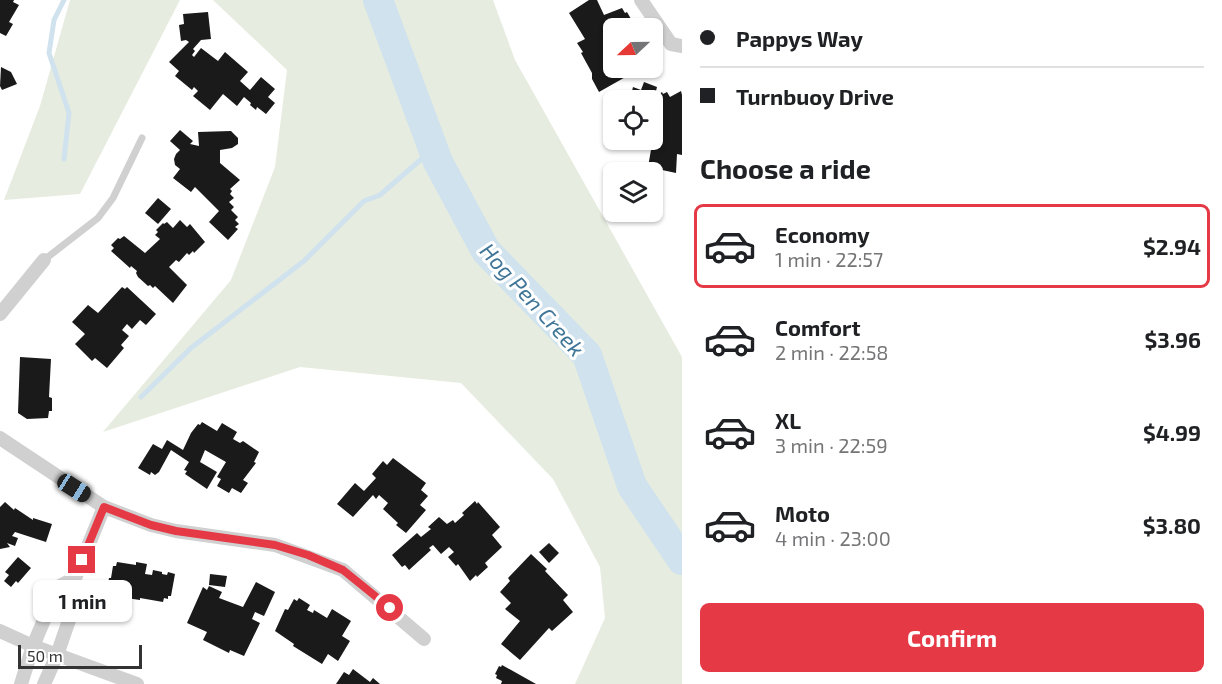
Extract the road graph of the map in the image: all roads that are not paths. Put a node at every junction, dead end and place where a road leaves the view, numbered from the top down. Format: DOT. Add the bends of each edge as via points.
graph roads {
  1 [pos="641,0"];
  2 [pos="682,46"];
  3 [pos="142,138"];
  4 [pos="44,260"];
  5 [pos="0,314"];
  6 [pos="0,438"];
  7 [pos="104,507"];
  8 [pos="75,578"];
  9 [pos="0,631"];
  10 [pos="424,639"];
  11 [pos="33,646"];
  12 [pos="57,655"];
  13 [pos="21,684"];
  14 [pos="44,684"];
  15 [pos="137,684"];
  1 -- 2 [label="street" via="671,44"];
  3 -- 4 [label="lane" via="113,198 98,218"];
  4 -- 5 [label="street"];
  6 -- 7 [label="street"];
  7 -- 8 [label="street"];
  7 -- 10 [label="street" via="176,531 275,545 308,555 343,570"];
  8 -- 11 [label="street" via="58,587"];
  8 -- 12 [label="street" via="76,600"];
  9 -- 11 [label="street"];
  11 -- 12 [label="street"];
  11 -- 13 [label="street"];
  12 -- 14 [label="street"];
  12 -- 15 [label="street"];
}
